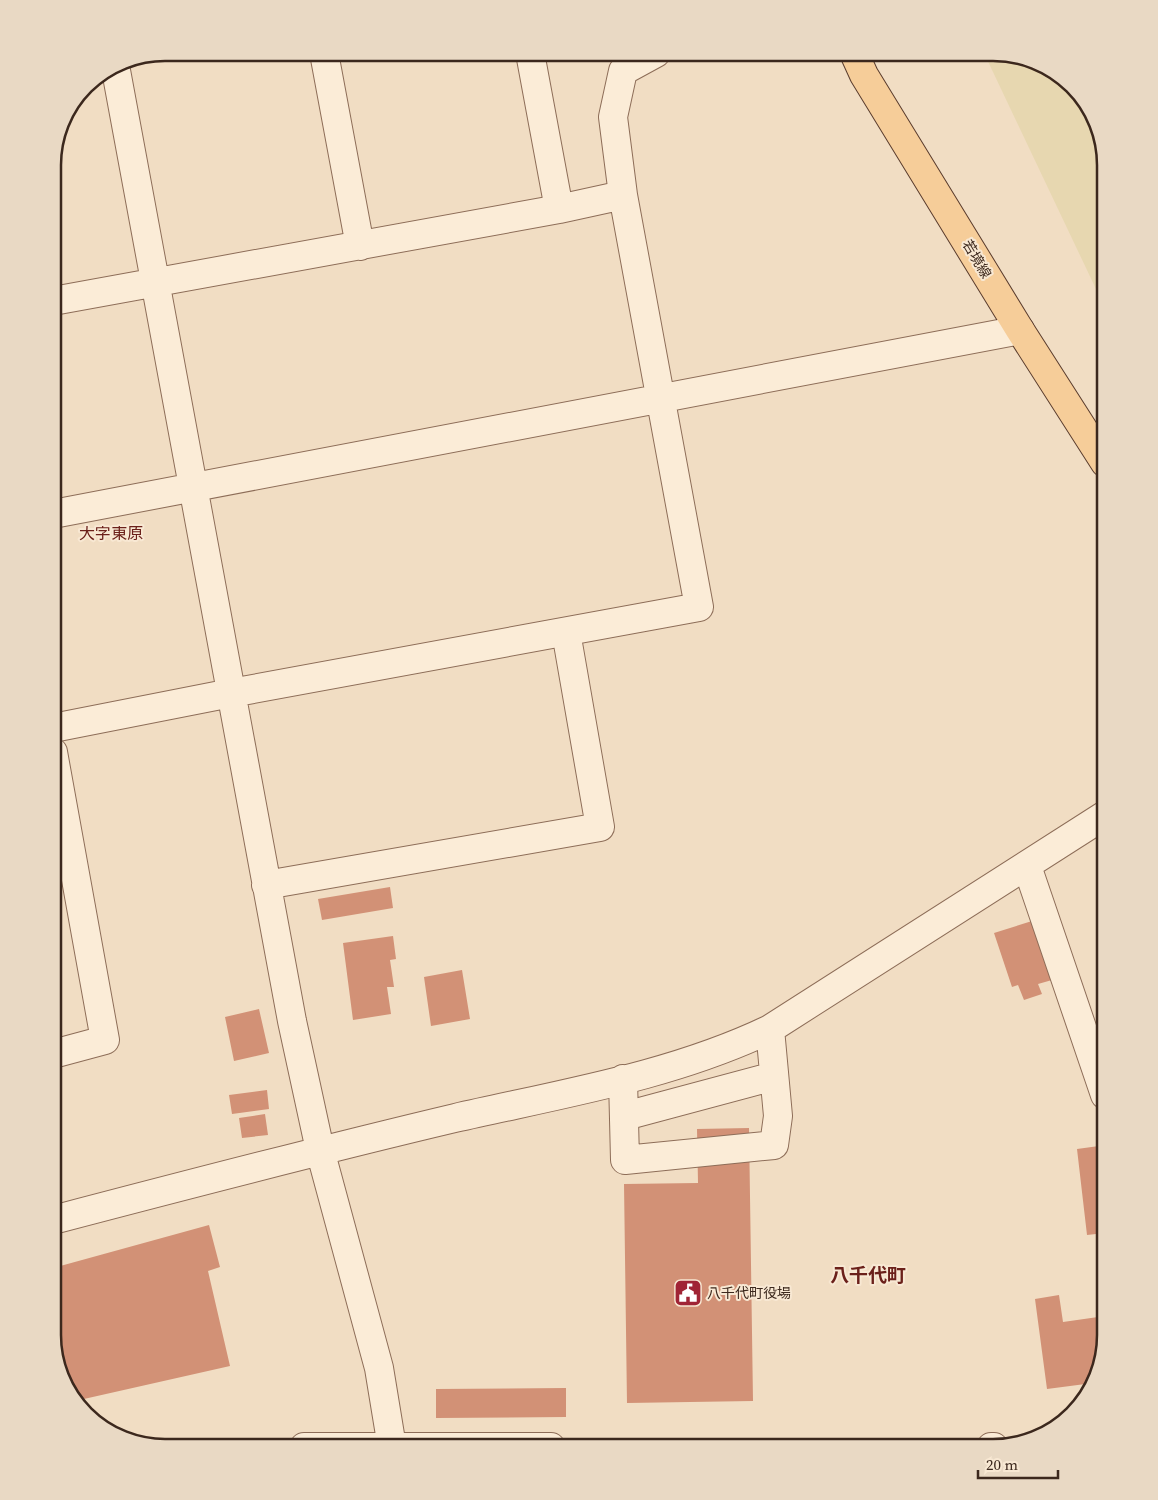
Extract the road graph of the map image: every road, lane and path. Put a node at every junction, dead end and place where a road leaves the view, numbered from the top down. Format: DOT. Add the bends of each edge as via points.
graph roads {
  1 [pos="326,61"];
  2 [pos="531,61"];
  3 [pos="641,61"];
  4 [pos="858,61"];
  5 [pos="117,73"];
  6 [pos="623,195"];
  7 [pos="559,209"];
  8 [pos="360,246"];
  9 [pos="155,282"];
  10 [pos="61,300"];
  11 [pos="1020,330"];
  12 [pos="661,399"];
  13 [pos="1097,448"];
  14 [pos="194,487"];
  15 [pos="61,512"];
  16 [pos="566,632"];
  17 [pos="231,693"];
  18 [pos="61,726"];
  19 [pos="61,796"];
  20 [pos="1097,821"];
  21 [pos="1027,866"];
  22 [pos="266,885"];
  23 [pos="770,1029"];
  24 [pos="61,1052"];
  25 [pos="1097,1069"];
  26 [pos="774,1076"];
  27 [pos="623,1079"];
  28 [pos="625,1116"];
  29 [pos="320,1150"];
  30 [pos="61,1218"];
  31 [pos="391,1439"];
  1 -- 8 [label="street"];
  2 -- 7 [label="street"];
  3 -- 6 [label="street" via="624,70 613,117"];
  4 -- 11 [label="main road, 若境線"];
  5 -- 9 [label="street"];
  6 -- 7 [label="street"];
  6 -- 12 [label="street"];
  7 -- 8 [label="street"];
  8 -- 9 [label="street"];
  9 -- 10 [label="street"];
  9 -- 14 [label="street"];
  11 -- 12 [label="street"];
  11 -- 13 [label="main road, 若境線"];
  12 -- 14 [label="street"];
  12 -- 16 [label="street" via="699,607"];
  14 -- 15 [label="street"];
  14 -- 17 [label="street"];
  16 -- 17 [label="street"];
  16 -- 22 [label="street" via="600,827"];
  17 -- 18 [label="street"];
  17 -- 22 [label="street"];
  19 -- 24 [label="street" via="105,1040"];
  20 -- 21 [label="street"];
  21 -- 23 [label="street"];
  21 -- 25 [label="street"];
  22 -- 29 [label="street"];
  23 -- 26 [label="street"];
  23 -- 27 [label="street" via="734,1047"];
  26 -- 28 [label="street"];
  26 -- 28 [label="street" via="778,1116 774,1145 625,1160"];
  27 -- 28 [label="street"];
  27 -- 29 [label="street"];
  29 -- 30 [label="street"];
  29 -- 31 [label="street" via="379,1368"];
}
